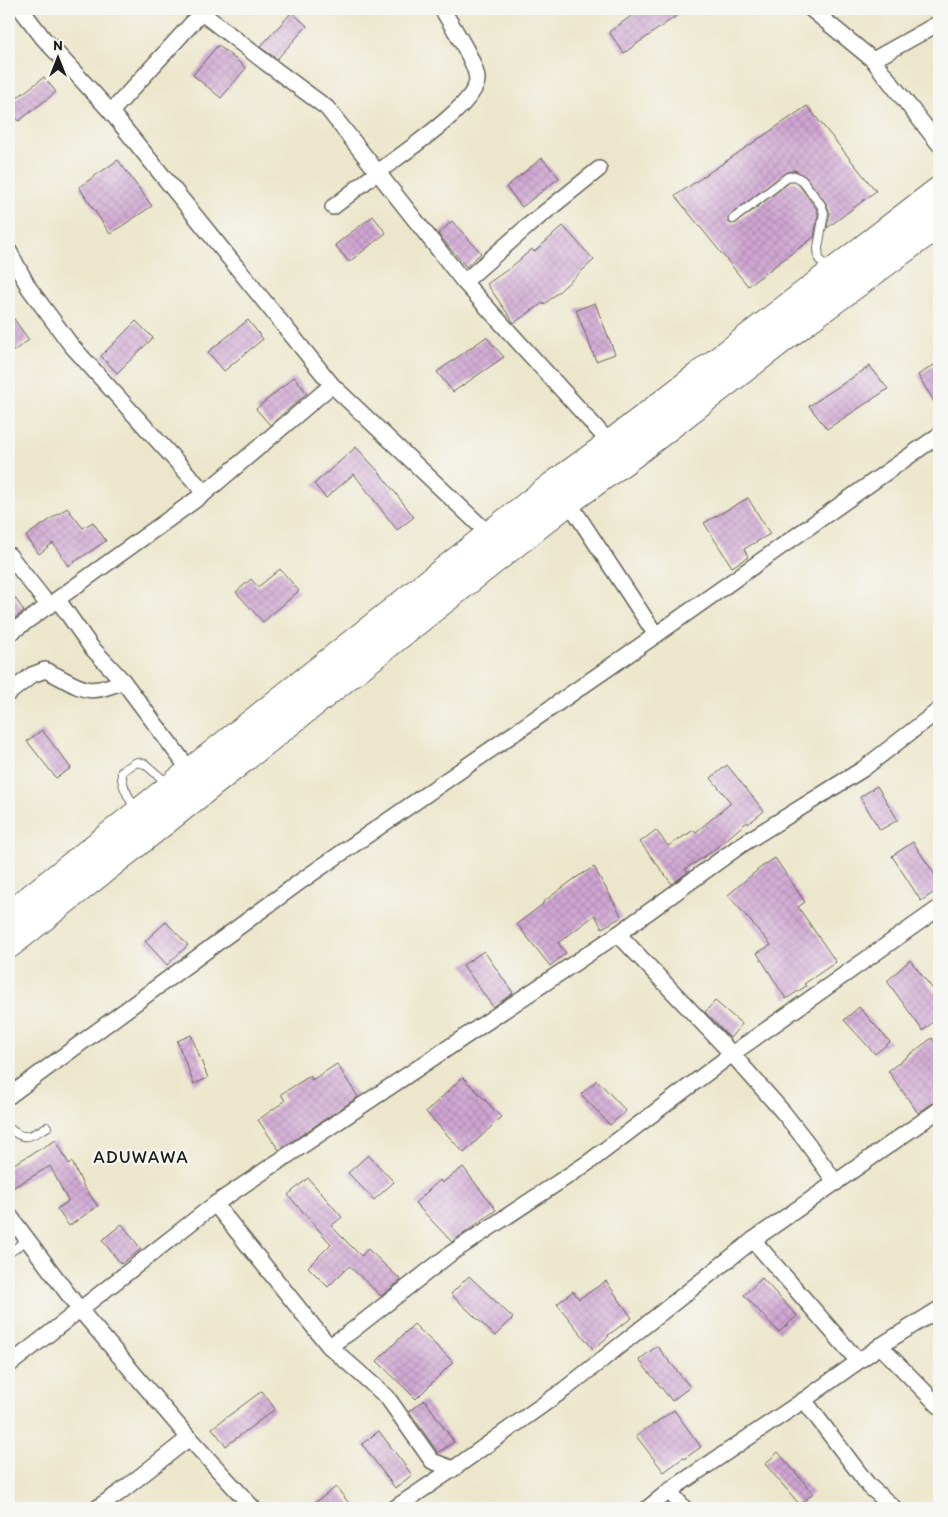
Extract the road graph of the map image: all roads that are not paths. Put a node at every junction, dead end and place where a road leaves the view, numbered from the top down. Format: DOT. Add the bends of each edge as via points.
graph roads {
  1 [pos="21,9"];
  2 [pos="442,9"];
  3 [pos="811,9"];
  4 [pos="204,11"];
  5 [pos="826,13"];
  6 [pos="939,23"];
  7 [pos="874,60"];
  8 [pos="111,112"];
  9 [pos="939,144"];
  10 [pos="599,170"];
  11 [pos="378,172"];
  12 [pos="939,191"];
  13 [pos="334,207"];
  14 [pos="733,219"];
  15 [pos="939,223"];
  16 [pos="9,251"];
  17 [pos="831,274"];
  18 [pos="464,282"];
  19 [pos="332,385"];
  20 [pos="939,435"];
  21 [pos="611,444"];
  22 [pos="205,493"];
  23 [pos="568,501"];
  24 [pos="490,535"];
  25 [pos="9,555"];
  26 [pos="54,603"];
  27 [pos="9,634"];
  28 [pos="656,635"];
  29 [pos="123,681"];
  30 [pos="9,693"];
  31 [pos="939,710"];
  32 [pos="182,780"];
  33 [pos="138,814"];
  34 [pos="939,908"];
  35 [pos="9,916"];
  36 [pos="618,934"];
  37 [pos="9,944"];
  38 [pos="732,1054"];
  39 [pos="9,1096"];
  40 [pos="939,1110"];
  41 [pos="47,1127"];
  42 [pos="9,1128"];
  43 [pos="836,1183"];
  44 [pos="216,1204"];
  45 [pos="9,1215"];
  46 [pos="27,1240"];
  47 [pos="753,1240"];
  48 [pos="9,1253"];
  49 [pos="939,1309"];
  50 [pos="80,1310"];
  51 [pos="329,1346"];
  52 [pos="880,1346"];
  53 [pos="858,1361"];
  54 [pos="9,1365"];
  55 [pos="804,1400"];
  56 [pos="939,1406"];
  57 [pos="189,1438"];
  58 [pos="453,1469"];
  59 [pos="669,1490"];
  60 [pos="97,1508"];
  61 [pos="253,1508"];
  62 [pos="395,1508"];
  63 [pos="648,1508"];
  64 [pos="684,1508"];
  65 [pos="894,1508"];
  1 -- 8 [label="street" via="43,38"];
  2 -- 11 [label="street" via="471,60 477,81 466,102"];
  3 -- 5 [label="street"];
  4 -- 8 [label="street"];
  4 -- 11 [label="street" via="327,108"];
  5 -- 7 [label="street"];
  6 -- 7 [label="street"];
  7 -- 9 [label="street"];
  8 -- 19 [label="street"];
  10 -- 18 [label="street"];
  11 -- 13 [label="street"];
  11 -- 18 [label="street"];
  12 -- 17 [label="highway"];
  14 -- 17 [label="lane" via="788,177 795,176 802,180 824,213 819,259"];
  15 -- 23 [label="highway"];
  16 -- 22 [label="street" via="29,288 71,345"];
  17 -- 21 [label="highway"];
  18 -- 21 [label="street"];
  19 -- 22 [label="street"];
  19 -- 24 [label="street"];
  20 -- 28 [label="street"];
  21 -- 24 [label="highway"];
  22 -- 26 [label="street"];
  23 -- 28 [label="street"];
  23 -- 37 [label="highway"];
  24 -- 32 [label="highway"];
  25 -- 26 [label="street"];
  26 -- 27 [label="street"];
  26 -- 29 [label="street"];
  28 -- 39 [label="street" via="302,881"];
  29 -- 30 [label="street" via="106,688 78,688 45,670 32,675"];
  29 -- 32 [label="street"];
  31 -- 36 [label="street" via="863,769 741,845"];
  32 -- 33 [label="highway"];
  32 -- 33 [label="lane" via="137,762 122,771 124,789"];
  33 -- 35 [label="highway"];
  34 -- 38 [label="street"];
  36 -- 38 [label="street"];
  36 -- 44 [label="street"];
  38 -- 43 [label="street" via="805,1140"];
  38 -- 51 [label="street" via="588,1162 450,1254"];
  40 -- 43 [label="street"];
  41 -- 42 [label="lane" via="24,1138"];
  43 -- 47 [label="street"];
  44 -- 50 [label="street"];
  44 -- 51 [label="street"];
  45 -- 46 [label="street"];
  46 -- 48 [label="lane"];
  46 -- 50 [label="street"];
  47 -- 53 [label="street"];
  47 -- 58 [label="street" via="565,1389"];
  49 -- 52 [label="street"];
  50 -- 54 [label="street"];
  50 -- 57 [label="street"];
  51 -- 58 [label="street" via="387,1397 432,1461"];
  52 -- 53 [label="street"];
  52 -- 56 [label="street"];
  53 -- 55 [label="street"];
  55 -- 59 [label="street"];
  55 -- 65 [label="street" via="870,1486"];
  57 -- 60 [label="street"];
  57 -- 61 [label="street"];
  58 -- 62 [label="street"];
  59 -- 63 [label="street"];
  59 -- 64 [label="street"];
}
